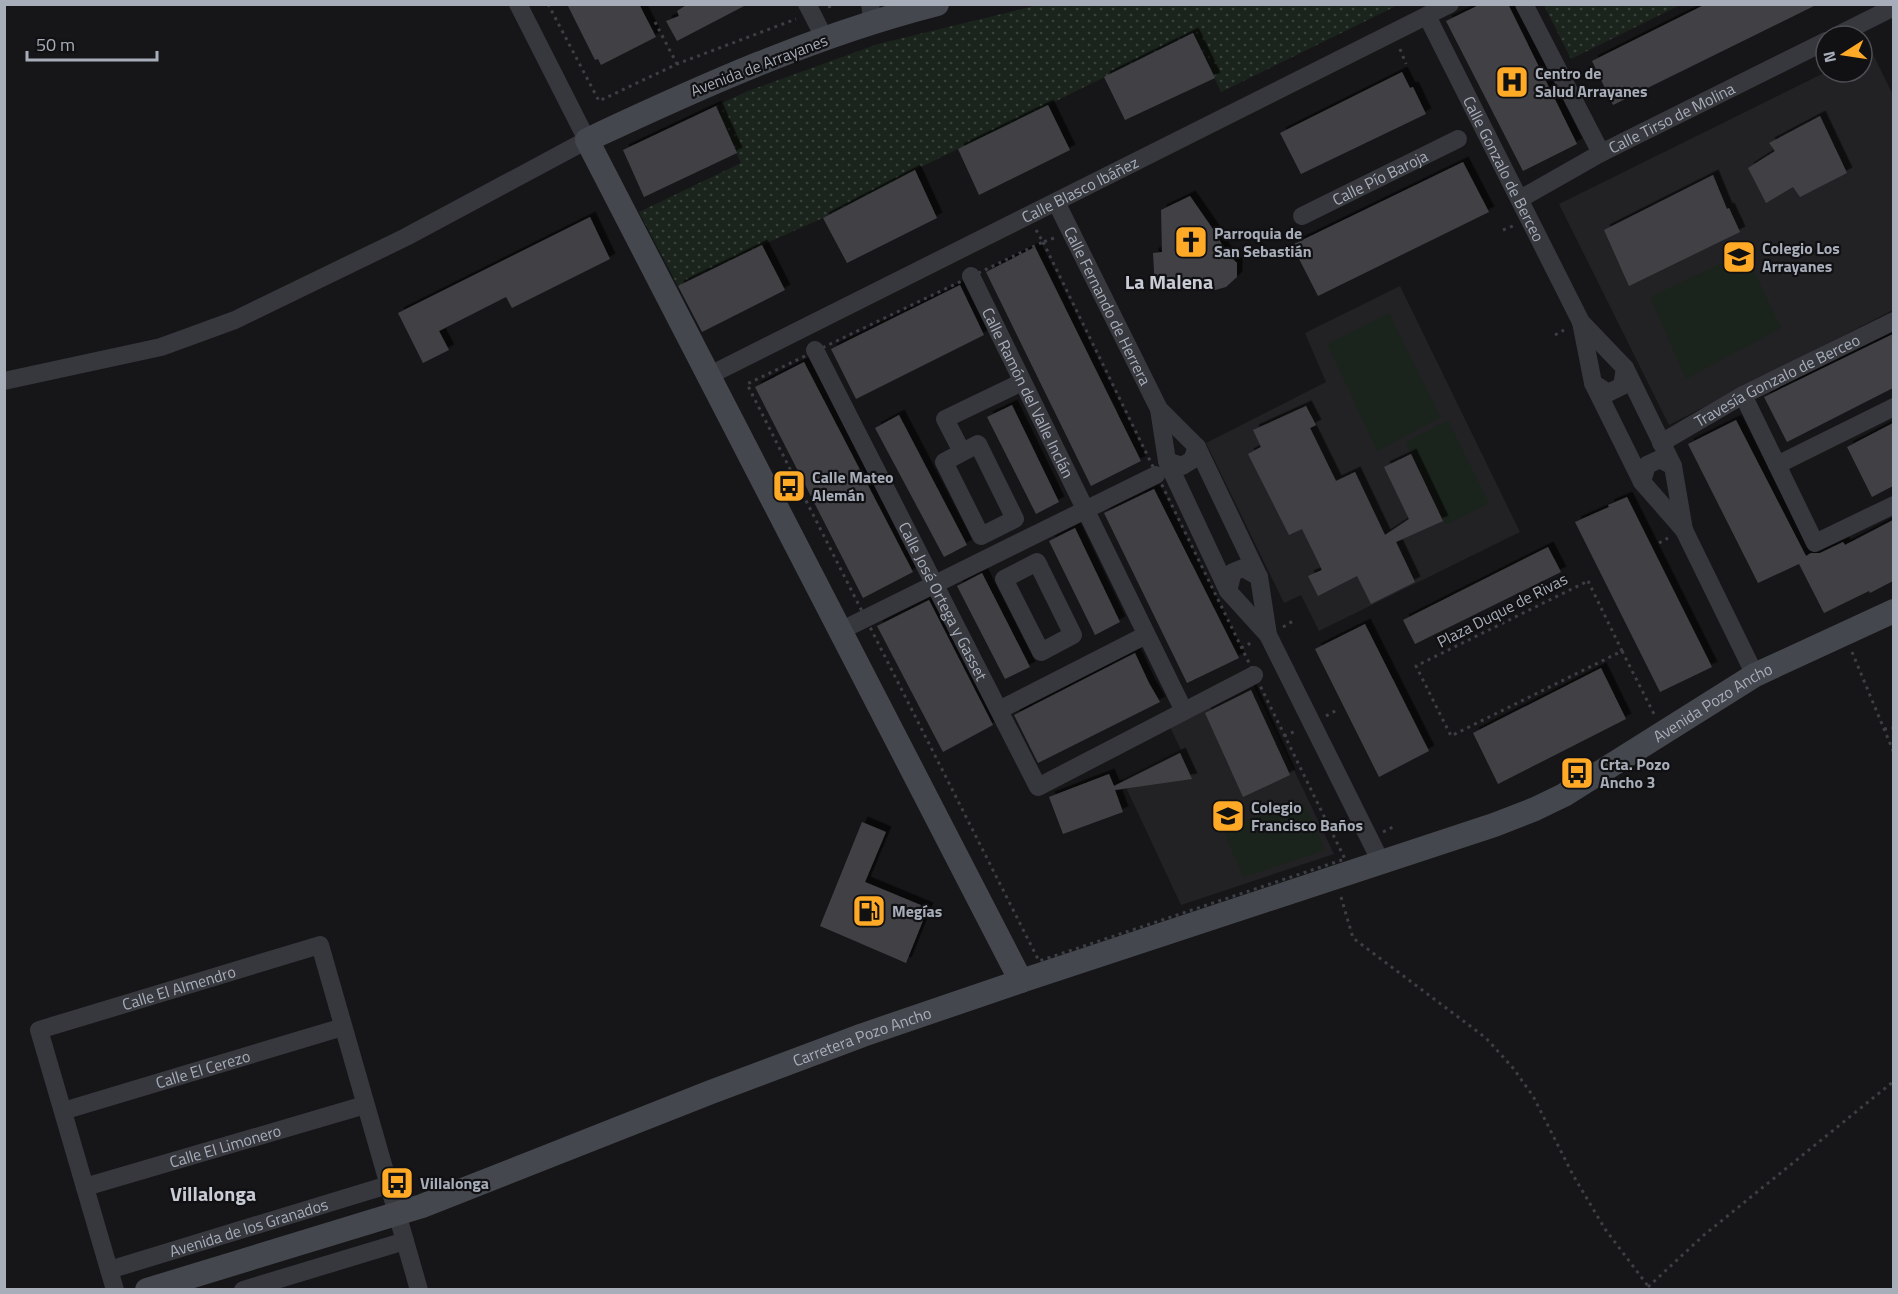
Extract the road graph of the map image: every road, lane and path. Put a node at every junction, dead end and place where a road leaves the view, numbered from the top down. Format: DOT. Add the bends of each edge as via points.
graph roads {
  1 [pos="518,4"];
  2 [pos="548,4"];
  3 [pos="837,4"];
  4 [pos="936,4"];
  5 [pos="1450,4"];
  6 [pos="1524,4"];
  7 [pos="809,9"];
  8 [pos="1893,9"];
  9 [pos="872,14"];
  10 [pos="1427,16"];
  11 [pos="655,22"];
  12 [pos="1861,24"];
  13 [pos="825,39"];
  14 [pos="1814,47"];
  15 [pos="677,64"];
  16 [pos="1458,139"];
  17 [pos="587,140"];
  18 [pos="1601,153"];
  19 [pos="1520,199"];
  20 [pos="1056,202"];
  21 [pos="1302,216"];
  22 [pos="971,276"];
  23 [pos="1581,321"];
  24 [pos="1893,321"];
  25 [pos="815,351"];
  26 [pos="1625,368"];
  27 [pos="708,376"];
  28 [pos="4,381"];
  29 [pos="1022,382"];
  30 [pos="1593,383"];
  31 [pos="1743,394"];
  32 [pos="1893,406"];
  33 [pos="1159,409"];
  34 [pos="1661,443"];
  35 [pos="1197,447"];
  36 [pos="962,452"];
  37 [pos="1777,465"];
  38 [pos="1672,466"];
  39 [pos="1161,468"];
  40 [pos="1642,482"];
  41 [pos="1893,505"];
  42 [pos="1085,510"];
  43 [pos="1000,527"];
  44 [pos="1684,530"];
  45 [pos="1010,547"];
  46 [pos="1022,570"];
  47 [pos="1259,577"];
  48 [pos="935,584"];
  49 [pos="1228,591"];
  50 [pos="1893,611"];
  51 [pos="840,631"];
  52 [pos="1845,634"];
  53 [pos="1146,635"];
  54 [pos="1268,635"];
  55 [pos="1059,643"];
  56 [pos="1622,651"];
  57 [pos="1074,672"];
  58 [pos="1254,675"];
  59 [pos="1755,675"];
  60 [pos="999,710"];
  61 [pos="1184,711"];
  62 [pos="1656,717"];
  63 [pos="1893,728"];
  64 [pos="1884,729"];
  65 [pos="1893,753"];
  66 [pos="1381,862"];
  67 [pos="1335,878"];
  68 [pos="1021,981"];
  69 [pos="343,1027"];
  70 [pos="1893,1081"];
  71 [pos="365,1105"];
  72 [pos="63,1111"];
  73 [pos="388,1185"];
  74 [pos="85,1187"];
  75 [pos="397,1215"];
  76 [pos="405,1241"];
  77 [pos="109,1270"];
  78 [pos="1649,1288"];
  79 [pos="115,1290"];
  80 [pos="147,1290"];
  81 [pos="243,1290"];
  82 [pos="420,1290"];
  1 -- 17 [label="street"];
  2 -- 15 [label="path" via="599,100"];
  3 -- 7 [label="path"];
  4 -- 9 [label="main road, Avenida de Arrayanes"];
  5 -- 10 [label="street, Calle Blasco Ibáñez"];
  6 -- 18 [label="street"];
  7 -- 13 [label="street"];
  7 -- 15 [label="path"];
  8 -- 12 [label="street"];
  9 -- 13 [label="main road, Avenida de Arrayanes"];
  10 -- 19 [label="street, Calle Gonzalo de Berceo"];
  10 -- 20 [label="street, Calle Blasco Ibáñez"];
  11 -- 15 [label="path"];
  13 -- 17 [label="main road, Avenida de Arrayanes" via="700,87"];
  14 -- 18 [label="street, Calle Tirso de Molina"];
  16 -- 21 [label="street, Calle Pío Baroja"];
  17 -- 27 [label="main road"];
  17 -- 28 [label="street" via="405,237 235,320 161,347"];
  18 -- 19 [label="street, Calle Tirso de Molina"];
  19 -- 23 [label="street, Calle Gonzalo de Berceo"];
  20 -- 27 [label="street, Calle Blasco Ibáñez"];
  20 -- 33 [label="street, Calle Fernando de Herrera"];
  22 -- 29 [label="street, Calle Ramón del Valle Inclán"];
  23 -- 26 [label="street, Calle Gonzalo de Berceo"];
  23 -- 30 [label="street, Calle Gonzalo de Berceo"];
  24 -- 31 [label="street, Travesía Gonzalo de Berceo"];
  25 -- 48 [label="street, Calle José Ortega y Gasset"];
  26 -- 30 [label="street" via="1622,387 1608,393"];
  26 -- 34 [label="street, Calle Gonzalo de Berceo"];
  27 -- 51 [label="main road"];
  29 -- 36 [label="street" via="945,419"];
  29 -- 42 [label="street, Calle Ramón del Valle Inclán"];
  30 -- 40 [label="street, Calle Gonzalo de Berceo"];
  31 -- 34 [label="street, Travesía Gonzalo de Berceo"];
  31 -- 37 [label="street"];
  32 -- 37 [label="street"];
  33 -- 35 [label="street, Calle Fernando de Herrera"];
  33 -- 39 [label="street, Calle Fernando de Herrera"];
  34 -- 38 [label="street, Calle Gonzalo de Berceo"];
  35 -- 39 [label="street" via="1192,460 1182,466"];
  35 -- 47 [label="street, Calle Fernando de Herrera"];
  36 -- 43 [label="street" via="978,444 1015,519"];
  36 -- 43 [label="street" via="944,462 981,536"];
  37 -- 41 [label="street" via="1815,543"];
  38 -- 40 [label="street" via="1660,459 1647,465"];
  38 -- 44 [label="street, Calle Gonzalo de Berceo"];
  39 -- 42 [label="street"];
  39 -- 49 [label="street, Calle Fernando de Herrera"];
  40 -- 44 [label="street, Calle Gonzalo de Berceo"];
  42 -- 45 [label="street"];
  42 -- 53 [label="street, Calle Ramón del Valle Inclán"];
  43 -- 45 [label="street"];
  44 -- 59 [label="street, Calle Gonzalo de Berceo"];
  45 -- 46 [label="street"];
  45 -- 48 [label="street"];
  46 -- 55 [label="street" via="1037,562 1073,635"];
  46 -- 55 [label="street" via="1004,579 1041,652"];
  47 -- 49 [label="street" via="1243,568 1233,572"];
  47 -- 54 [label="street, Calle Fernando de Herrera"];
  48 -- 51 [label="street"];
  48 -- 60 [label="street, Calle José Ortega y Gasset"];
  49 -- 54 [label="street, Calle Fernando de Herrera"];
  50 -- 52 [label="main road, Avenida Pozo Ancho"];
  51 -- 68 [label="main road"];
  52 -- 59 [label="main road, Avenida Pozo Ancho"];
  52 -- 64 [label="path"];
  53 -- 57 [label="street"];
  53 -- 61 [label="street, Calle Ramón del Valle Inclán"];
  54 -- 66 [label="street, Calle Fernando de Herrera"];
  55 -- 57 [label="street"];
  56 -- 56 [label="path, Plaza Duque de Rivas" via="1451,736 1416,666 1588,580"];
  56 -- 62 [label="path"];
  57 -- 60 [label="street"];
  58 -- 61 [label="street"];
  59 -- 66 [label="main road, Avenida Pozo Ancho" via="1564,795 1494,825"];
  60 -- 61 [label="street, Calle José Ortega y Gasset" via="1038,787"];
  63 -- 64 [label="path"];
  64 -- 65 [label="path"];
  66 -- 67 [label="main road, Avenida Pozo Ancho"];
  67 -- 68 [label="main road, Carretera Pozo Ancho"];
  67 -- 78 [label="path" via="1353,938 1486,1038 1513,1068 1533,1096 1605,1229"];
  68 -- 75 [label="main road, Carretera Pozo Ancho" via="863,1035"];
  69 -- 71 [label="street"];
  69 -- 72 [label="street, Calle El Cerezo"];
  69 -- 72 [label="street, Calle El Almendro" via="320,945 39,1030"];
  70 -- 78 [label="path" via="1704,1234"];
  71 -- 73 [label="street"];
  71 -- 74 [label="street, Calle El Limonero"];
  72 -- 74 [label="street"];
  73 -- 75 [label="street"];
  73 -- 77 [label="street, Avenida de los Granados"];
  74 -- 77 [label="street"];
  75 -- 76 [label="street"];
  75 -- 80 [label="main road, Avenida de los Granados"];
  76 -- 81 [label="street"];
  76 -- 82 [label="street"];
  77 -- 79 [label="street"];
}
